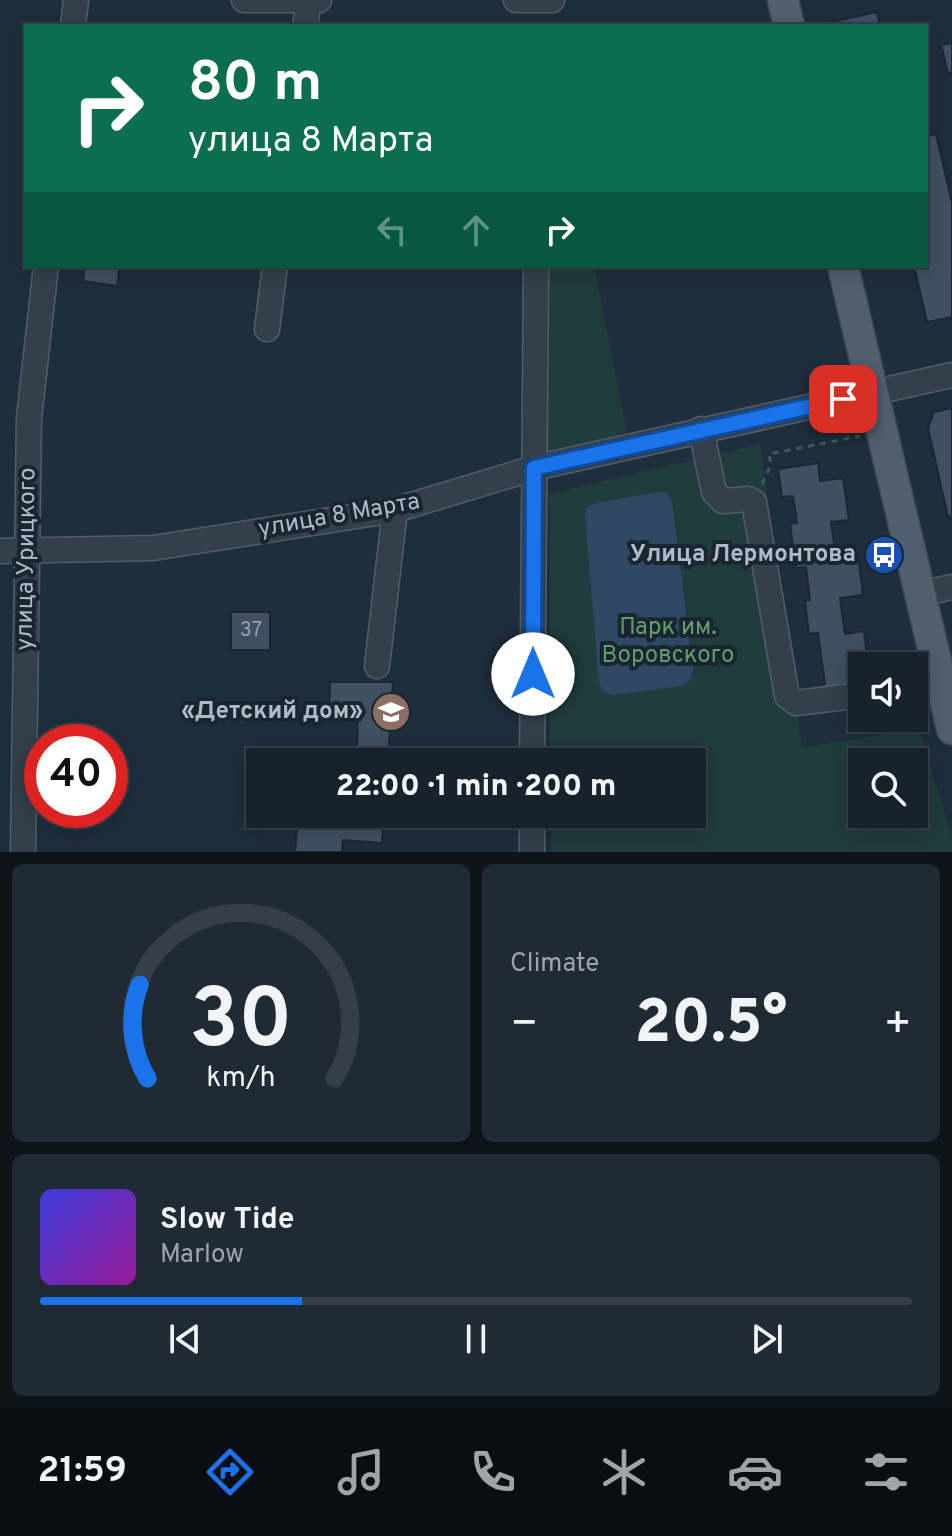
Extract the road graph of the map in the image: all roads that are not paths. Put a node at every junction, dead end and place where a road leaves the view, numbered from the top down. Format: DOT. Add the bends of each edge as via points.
graph roads {
  1 [pos="76,0"];
  2 [pos="244,0"];
  3 [pos="783,0"];
  4 [pos="310,7"];
  5 [pos="73,24"];
  6 [pos="789,24"];
  7 [pos="46,268"];
  8 [pos="275,268"];
  9 [pos="536,268"];
  10 [pos="843,268"];
  11 [pos="267,329"];
  12 [pos="952,375"];
  13 [pos="871,393"];
  14 [pos="701,429"];
  15 [pos="534,468"];
  16 [pos="395,510"];
  17 [pos="0,551"];
  18 [pos="28,553"];
  19 [pos="952,587"];
  20 [pos="921,594"];
  21 [pos="925,652"];
  22 [pos="377,666"];
  23 [pos="928,688"];
  24 [pos="848,697"];
  25 [pos="951,720"];
  26 [pos="532,748"];
  27 [pos="532,828"];
  28 [pos="23,852"];
  29 [pos="532,852"];
  1 -- 5 [label="street"];
  2 -- 4 [label="street"];
  3 -- 6 [label="main road"];
  7 -- 18 [label="street, улица Урицкого" via="29,418"];
  8 -- 11 [label="street"];
  9 -- 15 [label="street"];
  10 -- 13 [label="main road"];
  12 -- 13 [label="street, улица 8 Марта"];
  13 -- 14 [label="street, улица 8 Марта"];
  13 -- 20 [label="main road"];
  14 -- 15 [label="street, улица 8 Марта"];
  14 -- 24 [label="street" via="714,492 723,501 754,502 787,696 796,703"];
  15 -- 16 [label="street, улица 8 Марта"];
  15 -- 26 [label="street"];
  16 -- 18 [label="street, улица 8 Марта" via="153,548"];
  16 -- 22 [label="street"];
  17 -- 18 [label="street, улица 8 Марта"];
  18 -- 28 [label="street, улица Урицкого"];
  19 -- 20 [label="street"];
  20 -- 21 [label="main road"];
  23 -- 25 [label="main road"];
  27 -- 29 [label="street"];
}
